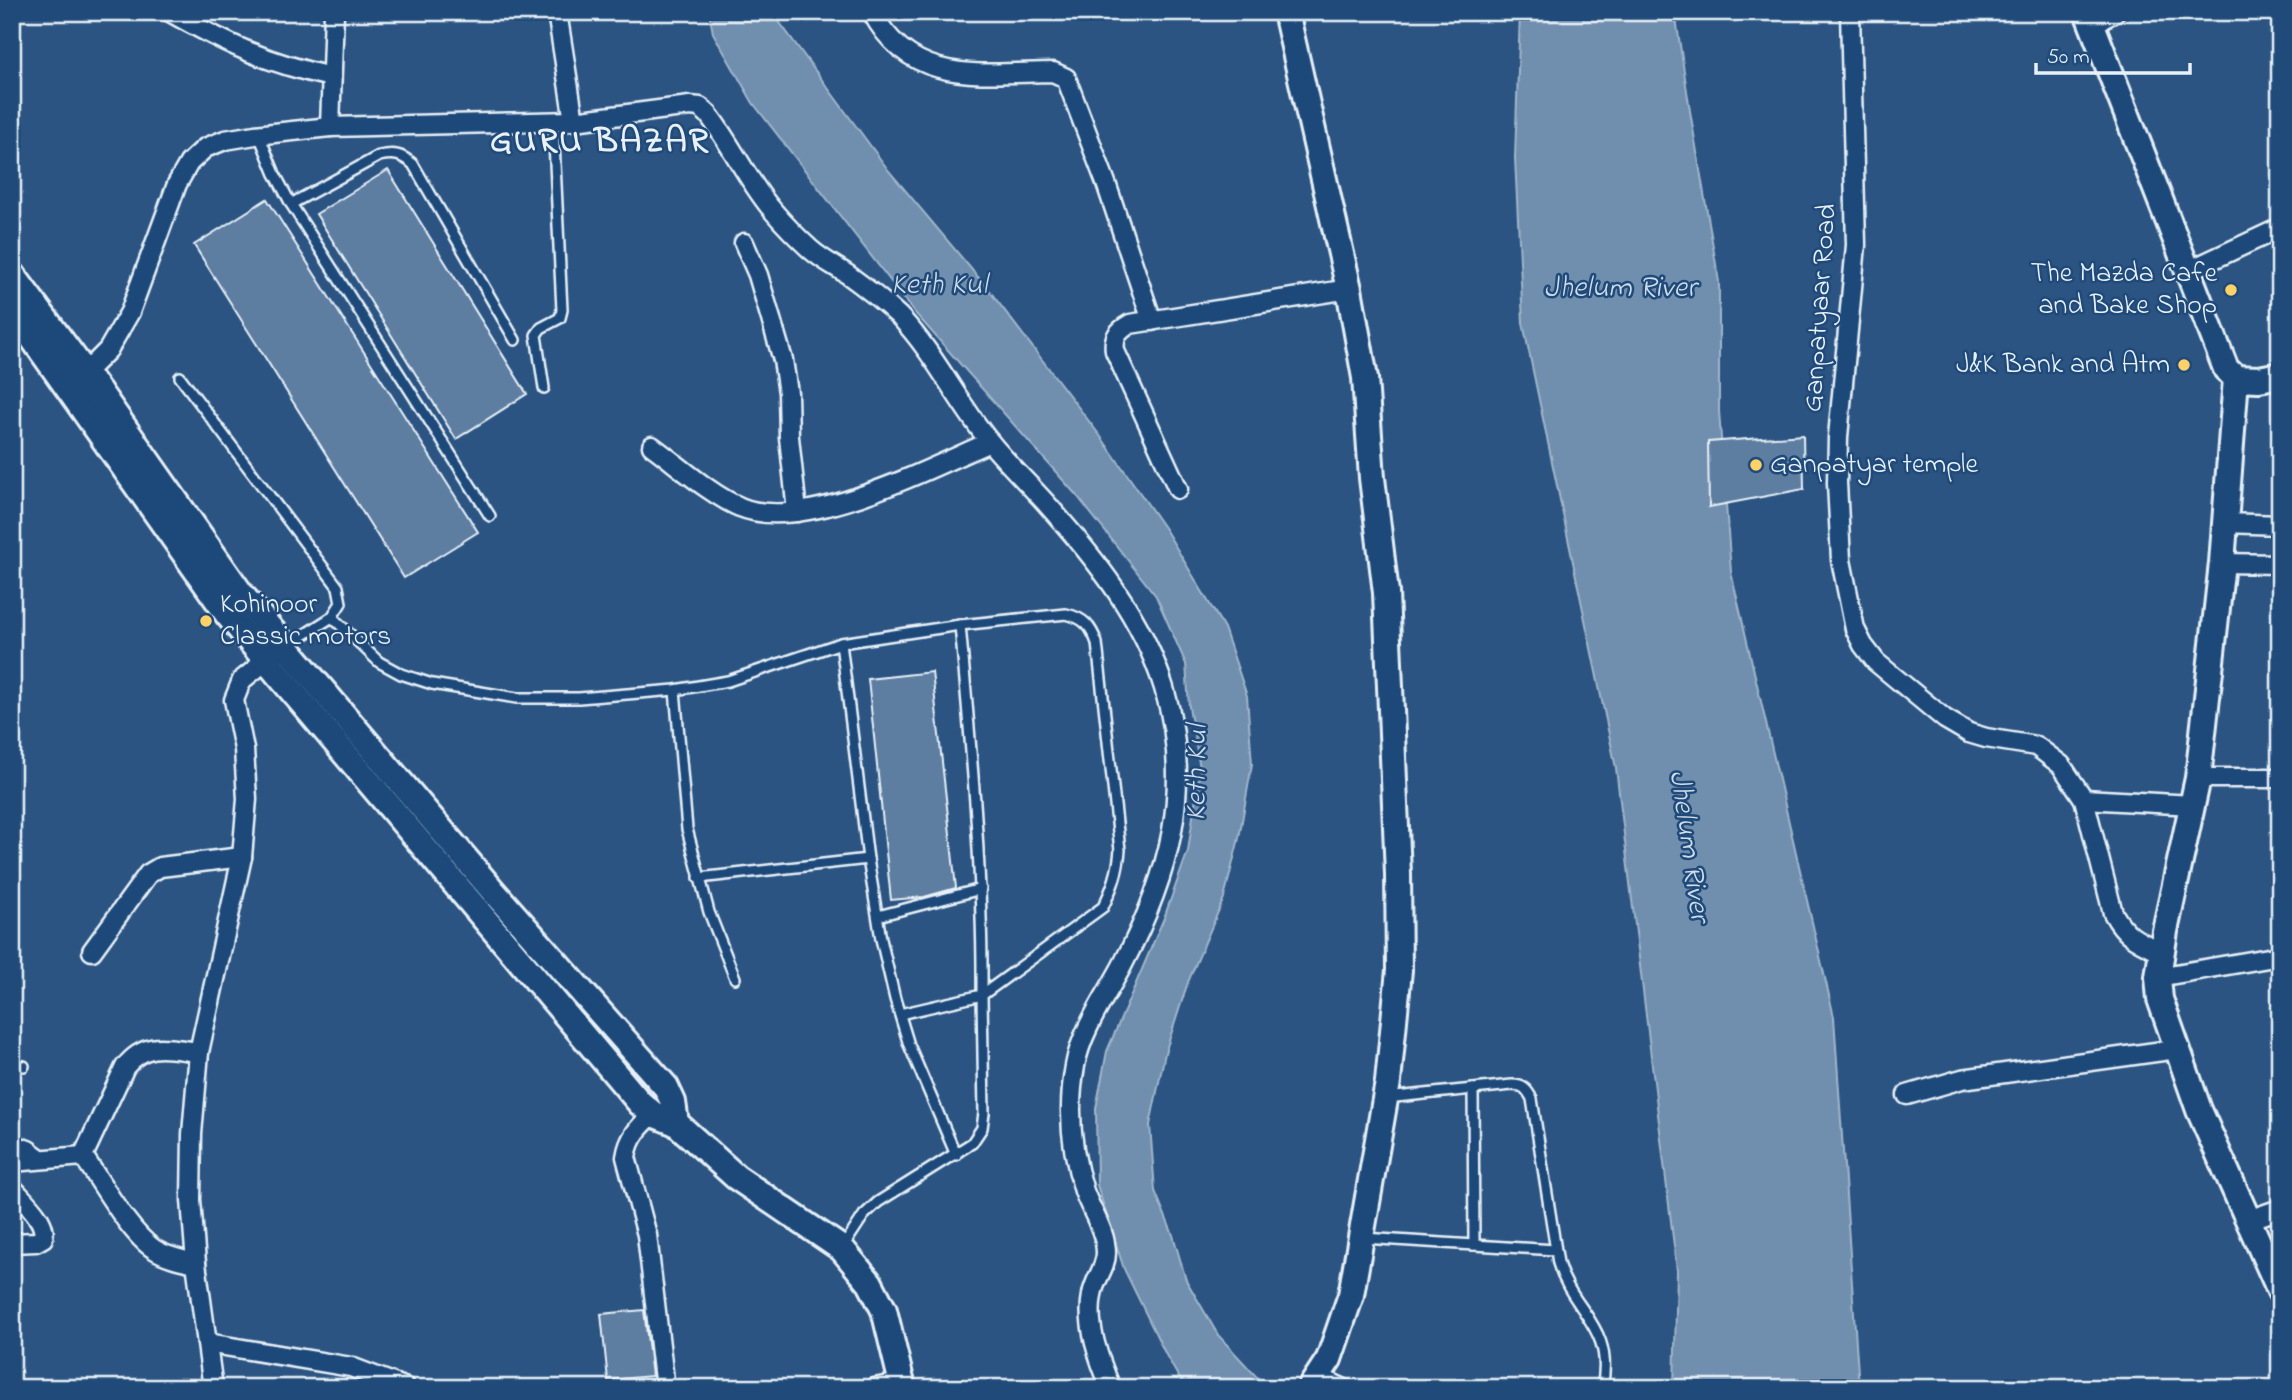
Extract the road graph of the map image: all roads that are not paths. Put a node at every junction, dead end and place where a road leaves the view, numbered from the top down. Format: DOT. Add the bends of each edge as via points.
graph roads {
  1 [pos="170,12"];
  2 [pos="334,12"];
  3 [pos="556,12"];
  4 [pos="872,12"];
  5 [pos="1286,12"];
  6 [pos="1850,12"];
  7 [pos="2098,16"];
  8 [pos="331,77"];
  9 [pos="553,121"];
  10 [pos="574,121"];
  11 [pos="330,127"];
  12 [pos="259,135"];
  13 [pos="291,204"];
  14 [pos="2280,228"];
  15 [pos="744,243"];
  16 [pos="2188,271"];
  17 [pos="12,274"];
  18 [pos="1349,289"];
  19 [pos="12,309"];
  20 [pos="1152,321"];
  21 [pos="514,340"];
  22 [pos="2280,375"];
  23 [pos="180,377"];
  24 [pos="2236,378"];
  25 [pos="77,380"];
  26 [pos="544,388"];
  27 [pos="990,442"];
  28 [pos="652,446"];
  29 [pos="1178,489"];
  30 [pos="796,512"];
  31 [pos="490,516"];
  32 [pos="2225,523"];
  33 [pos="2280,525"];
  34 [pos="2222,563"];
  35 [pos="2280,564"];
  36 [pos="332,617"];
  37 [pos="960,625"];
  38 [pos="841,643"];
  39 [pos="275,654"];
  40 [pos="675,690"];
  41 [pos="2198,778"];
  42 [pos="2280,778"];
  43 [pos="2084,799"];
  44 [pos="2193,805"];
  45 [pos="242,857"];
  46 [pos="869,859"];
  47 [pos="699,878"];
  48 [pos="981,889"];
  49 [pos="878,916"];
  50 [pos="92,951"];
  51 [pos="2161,952"];
  52 [pos="2280,956"];
  53 [pos="2158,977"];
  54 [pos="735,978"];
  55 [pos="982,995"];
  56 [pos="900,1014"];
  57 [pos="2177,1049"];
  58 [pos="200,1052"];
  59 [pos="12,1065"];
  60 [pos="24,1066"];
  61 [pos="1473,1089"];
  62 [pos="1907,1094"];
  63 [pos="1385,1099"];
  64 [pos="653,1114"];
  65 [pos="676,1123"];
  66 [pos="12,1144"];
  67 [pos="956,1155"];
  68 [pos="83,1156"];
  69 [pos="40,1159"];
  70 [pos="12,1162"];
  71 [pos="12,1187"];
  72 [pos="2280,1209"];
  73 [pos="2248,1220"];
  74 [pos="1361,1238"];
  75 [pos="12,1243"];
  76 [pos="1474,1245"];
  77 [pos="842,1249"];
  78 [pos="1555,1250"];
  79 [pos="196,1264"];
  80 [pos="2280,1291"];
  81 [pos="207,1343"];
  82 [pos="1314,1382"];
  83 [pos="902,1385"];
  84 [pos="213,1388"];
  85 [pos="407,1388"];
  86 [pos="665,1388"];
  87 [pos="874,1388"];
  88 [pos="1111,1388"];
  89 [pos="1353,1388"];
  90 [pos="1602,1388"];
  1 -- 8 [label="street" via="257,57"];
  2 -- 8 [label="street"];
  3 -- 10 [label="street"];
  4 -- 20 [label="street" via="892,43 941,70 1053,72 1066,78"];
  5 -- 18 [label="main road"];
  6 -- 43 [label="street, Ganpatyaar Road" via="1856,245 1837,483 1841,560 1855,629 1875,662 1945,719 1969,733 2036,746 2049,753"];
  7 -- 16 [label="main road"];
  8 -- 11 [label="street"];
  9 -- 10 [label="street"];
  9 -- 11 [label="street"];
  9 -- 26 [label="lane" via="562,310 560,318 536,335"];
  10 -- 27 [label="street" via="700,107 773,212 812,251 901,319"];
  11 -- 12 [label="street"];
  12 -- 13 [label="lane"];
  12 -- 25 [label="street" via="205,148 189,163 130,312 108,349"];
  13 -- 21 [label="lane" via="379,156 393,153 405,157"];
  13 -- 31 [label="lane"];
  14 -- 16 [label="street"];
  15 -- 30 [label="street" via="783,360"];
  16 -- 24 [label="main road" via="2226,369"];
  17 -- 25 [label="main road"];
  18 -- 20 [label="street"];
  18 -- 63 [label="main road" via="1365,378 1393,720 1399,970"];
  19 -- 25 [label="main road"];
  20 -- 29 [label="street" via="1121,329 1115,351"];
  22 -- 24 [label="main road"];
  23 -- 36 [label="lane" via="338,587 341,603"];
  24 -- 32 [label="main road"];
  25 -- 39 [label="main road" via="241,594"];
  27 -- 30 [label="street" via="856,498"];
  27 -- 88 [label="street" via="1104,572 1134,617 1165,692 1173,737 1177,811 1169,848 1141,927 1089,1026 1075,1063 1072,1093 1072,1145 1106,1251 1090,1309 1096,1347"];
  28 -- 30 [label="street" via="738,507 759,514"];
  32 -- 33 [label="street"];
  32 -- 34 [label="main road"];
  34 -- 35 [label="street"];
  34 -- 41 [label="main road"];
  36 -- 39 [label="lane"];
  36 -- 40 [label="lane" via="379,662 432,684 517,698"];
  37 -- 38 [label="lane"];
  37 -- 48 [label="lane"];
  37 -- 55 [label="lane" via="1066,614 1080,617 1092,628 1120,850 1118,873 1103,907"];
  38 -- 40 [label="lane" via="728,681"];
  38 -- 46 [label="lane"];
  39 -- 45 [label="street" via="242,680 234,700 247,799"];
  39 -- 64 [label="main road"];
  39 -- 65 [label="main road" via="666,1087"];
  40 -- 47 [label="lane" via="687,829"];
  41 -- 42 [label="street"];
  41 -- 44 [label="main road"];
  43 -- 44 [label="street"];
  43 -- 51 [label="street, Ganpatyaar Road" via="2113,913 2122,930"];
  44 -- 51 [label="main road"];
  45 -- 50 [label="street" via="160,867 148,874"];
  45 -- 58 [label="street"];
  46 -- 47 [label="lane"];
  46 -- 49 [label="lane"];
  47 -- 54 [label="lane"];
  48 -- 49 [label="lane"];
  48 -- 55 [label="lane"];
  49 -- 56 [label="lane"];
  51 -- 53 [label="main road"];
  52 -- 53 [label="street"];
  53 -- 57 [label="main road" via="2160,999"];
  55 -- 56 [label="lane"];
  55 -- 67 [label="lane" via="982,1128"];
  56 -- 67 [label="lane"];
  57 -- 62 [label="street" via="1962,1079"];
  57 -- 73 [label="main road"];
  58 -- 68 [label="street" via="156,1047 134,1056"];
  58 -- 79 [label="street" via="192,1134"];
  59 -- 60 [label="lane"];
  61 -- 63 [label="lane"];
  61 -- 76 [label="lane"];
  61 -- 78 [label="lane" via="1520,1085 1528,1090"];
  63 -- 74 [label="main road"];
  64 -- 65 [label="main road"];
  64 -- 86 [label="street" via="636,1129 626,1157 647,1235"];
  65 -- 77 [label="main road" via="736,1177"];
  66 -- 69 [label="street"];
  67 -- 77 [label="lane" via="878,1202"];
  68 -- 69 [label="street"];
  68 -- 79 [label="street" via="154,1249"];
  69 -- 70 [label="street"];
  71 -- 75 [label="street" via="45,1233 36,1242"];
  72 -- 73 [label="street"];
  73 -- 80 [label="main road"];
  74 -- 76 [label="lane"];
  74 -- 82 [label="main road" via="1351,1295 1329,1359"];
  76 -- 78 [label="lane"];
  77 -- 83 [label="main road" via="870,1283 884,1310"];
  78 -- 90 [label="lane" via="1562,1276 1600,1337"];
  79 -- 81 [label="street"];
  81 -- 84 [label="street"];
  81 -- 85 [label="street" via="351,1367"];
  82 -- 89 [label="lane"];
  83 -- 87 [label="street"];
}
